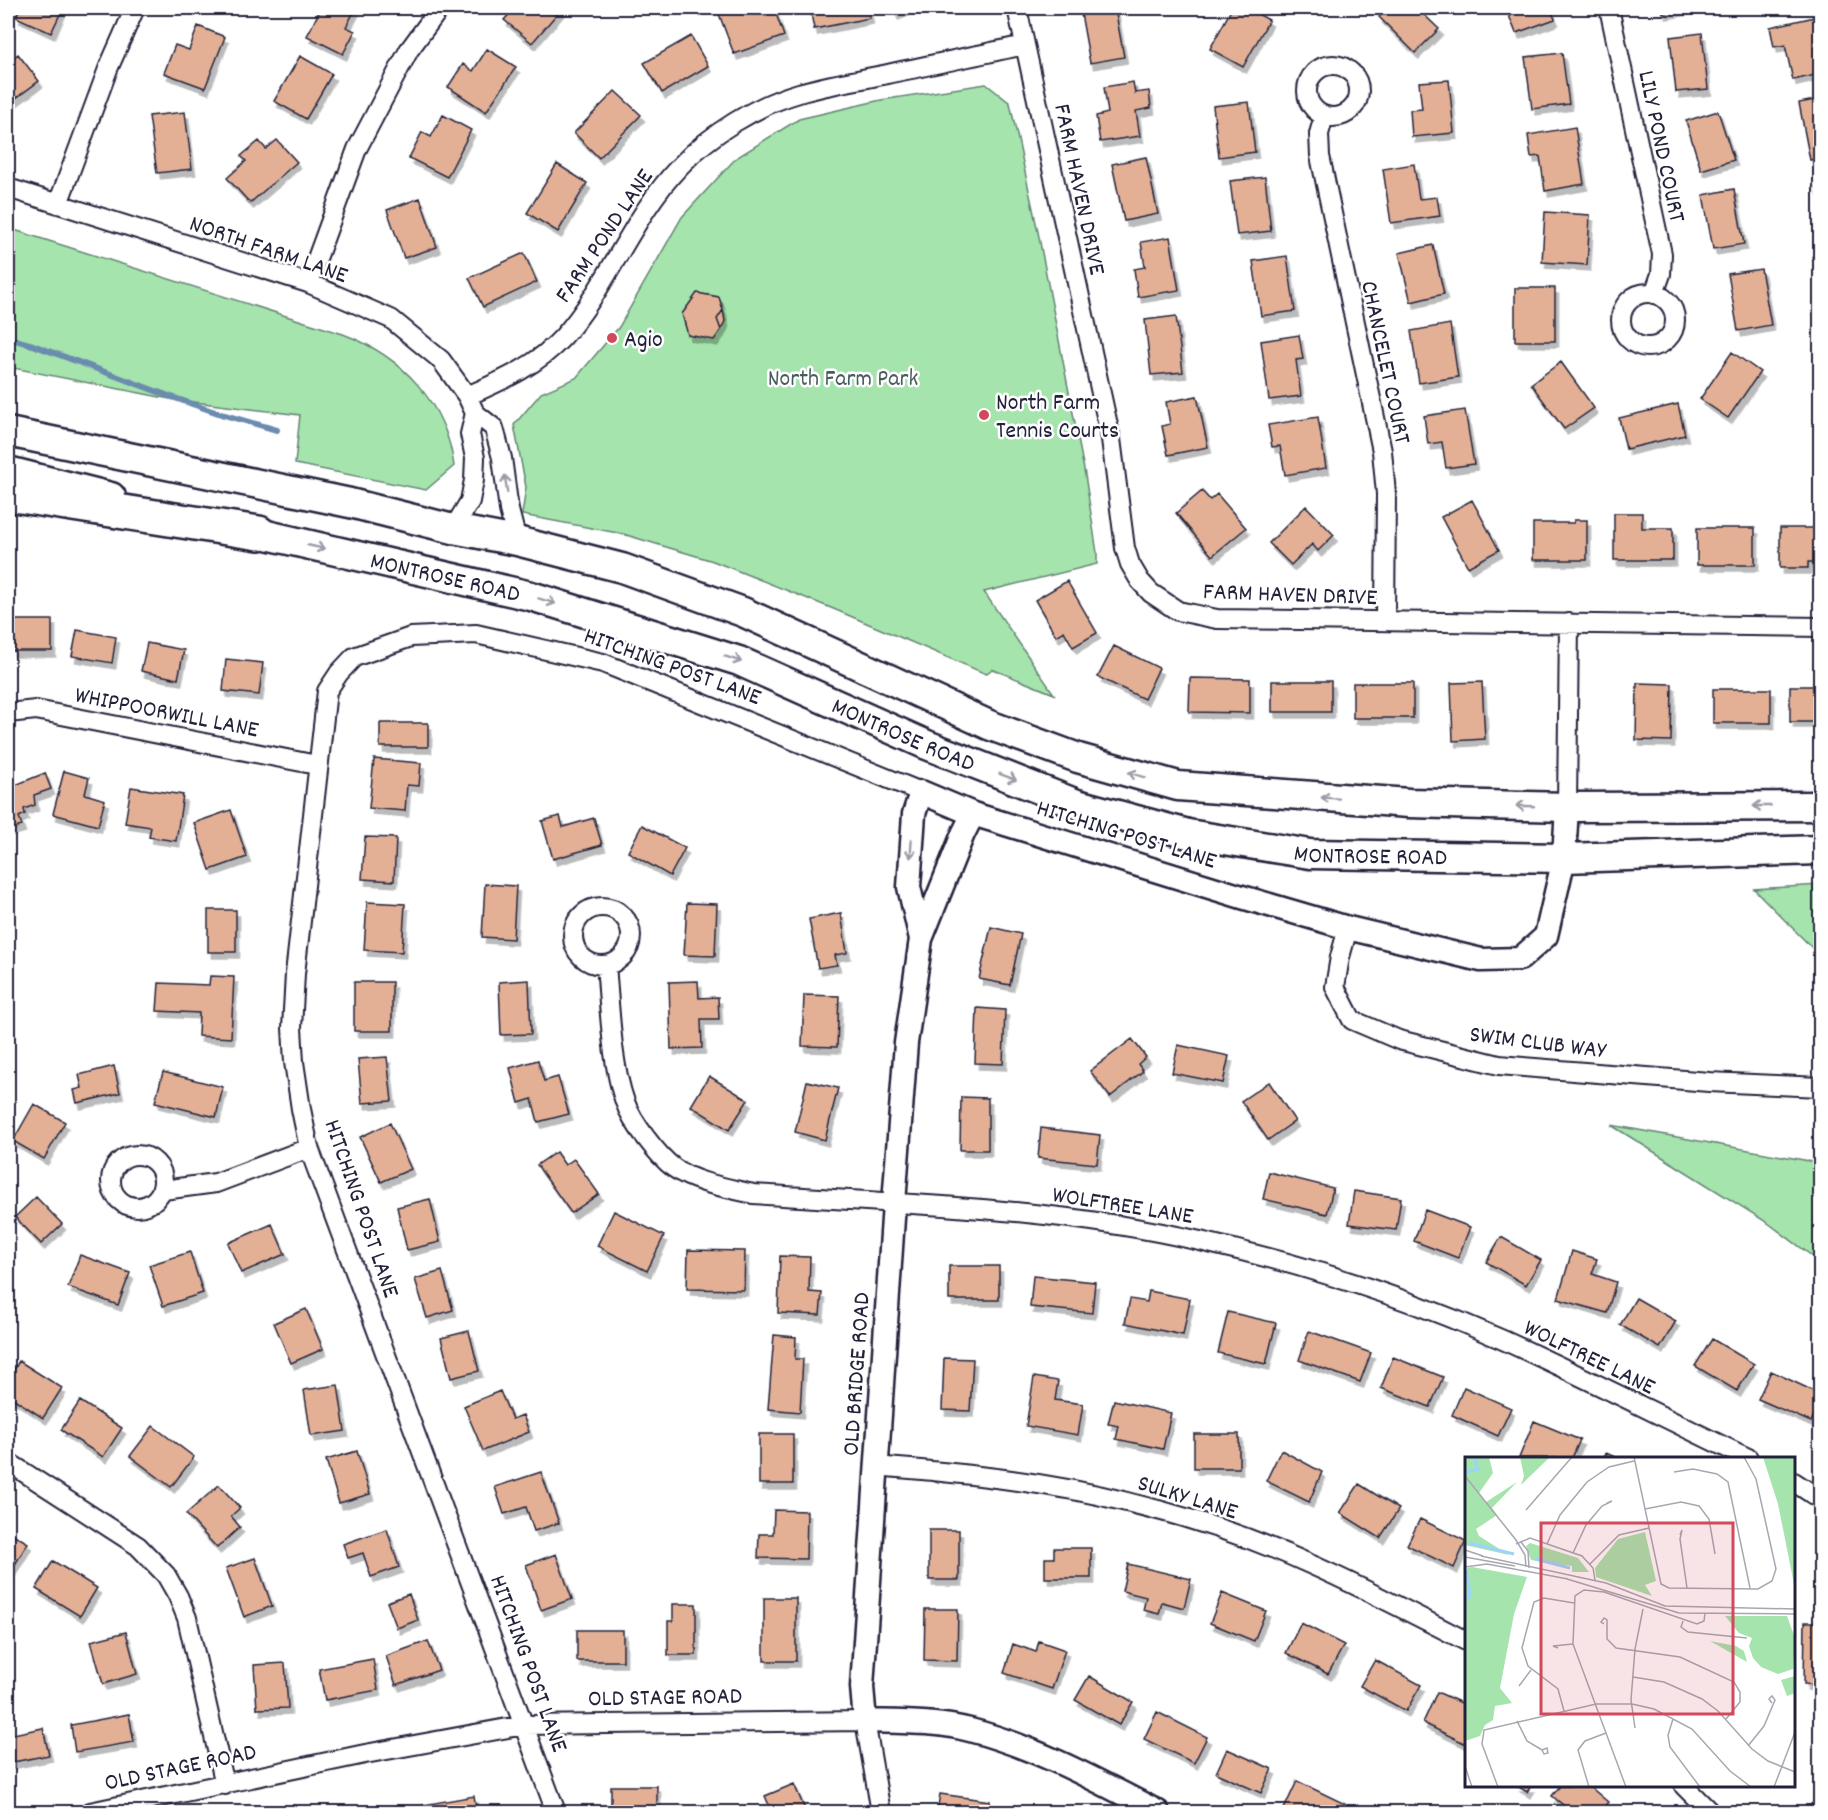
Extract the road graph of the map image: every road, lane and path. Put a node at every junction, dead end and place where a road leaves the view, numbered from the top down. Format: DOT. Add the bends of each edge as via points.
graph roads {
  1 [pos="135,8"];
  2 [pos="440,8"];
  3 [pos="1017,8"];
  4 [pos="1609,8"];
  5 [pos="1025,45"];
  6 [pos="1324,116"];
  7 [pos="8,188"];
  8 [pos="58,204"];
  9 [pos="308,283"];
  10 [pos="1654,294"];
  11 [pos="467,396"];
  12 [pos="475,413"];
  13 [pos="8,432"];
  14 [pos="8,471"];
  15 [pos="8,494"];
  16 [pos="453,529"];
  17 [pos="259,533"];
  18 [pos="517,542"];
  19 [pos="1385,621"];
  20 [pos="1569,623"];
  21 [pos="1821,627"];
  22 [pos="8,713"];
  23 [pos="317,765"];
  24 [pos="921,792"];
  25 [pos="1821,806"];
  26 [pos="1567,807"];
  27 [pos="974,814"];
  28 [pos="1821,850"];
  29 [pos="1564,858"];
  30 [pos="1348,928"];
  31 [pos="921,939"];
  32 [pos="606,965"];
  33 [pos="1821,1087"];
  34 [pos="309,1148"];
  35 [pos="162,1190"];
  36 [pos="894,1203"];
  37 [pos="1746,1457"];
  38 [pos="8,1462"];
  39 [pos="876,1466"];
  40 [pos="1795,1483"];
  41 [pos="1821,1499"];
  42 [pos="1465,1640"];
  43 [pos="866,1721"];
  44 [pos="524,1725"];
  45 [pos="225,1785"];
  46 [pos="1686,1787"];
  47 [pos="90,1812"];
  48 [pos="556,1812"];
  49 [pos="881,1812"];
  50 [pos="1158,1812"];
  51 [pos="1710,1812"];
  1 -- 8 [label="street"];
  2 -- 9 [label="street" via="409,51 357,149"];
  3 -- 5 [label="street, FARM HAVEN DRIVE"];
  4 -- 10 [label="street, LILY POND COURT" via="1662,254"];
  5 -- 11 [label="street, FARM POND LANE" via="798,93 743,117 681,164 654,196 588,304 562,338 520,371"];
  5 -- 19 [label="street, FARM HAVEN DRIVE" via="1111,439 1125,548 1140,582 1178,611 1216,619"];
  6 -- 19 [label="street, CHANCELET COURT" via="1319,134 1320,156 1382,451 1386,495"];
  7 -- 8 [label="street, NORTH FARM LANE"];
  8 -- 9 [label="street, NORTH FARM LANE"];
  9 -- 11 [label="street, NORTH FARM LANE" via="391,319 441,360"];
  11 -- 12 [label="street, NORTH FARM LANE"];
  12 -- 16 [label="street" via="470,434 474,480 470,501"];
  18 -- 12 [label="street, NORTH FARM LANE, one-way" via="494,428"];
  13 -- 16 [label="main road, MONTROSE ROAD" via="350,503"];
  14 -- 17 [label="main road, MONTROSE ROAD"];
  15 -- 17 [label="highway"];
  16 -- 18 [label="main road, MONTROSE ROAD"];
  17 -- 29 [label="main road, MONTROSE ROAD, one-way" via="531,596 727,657 927,745 1077,804 1188,834 1310,854"];
  26 -- 18 [label="main road, MONTROSE ROAD, one-way" via="1409,804 1178,786 1078,758 990,725 743,612 622,568"];
  19 -- 20 [label="street, FARM HAVEN DRIVE"];
  20 -- 21 [label="street, FARM HAVEN DRIVE"];
  20 -- 26 [label="street"];
  22 -- 23 [label="street, WHIPPOORWILL LANE" via="36,710"];
  23 -- 24 [label="street, HITCHING POST LANE" via="327,691 354,657 411,637 476,634 603,663"];
  23 -- 34 [label="street, HITCHING POST LANE" via="292,1028 297,1086"];
  24 -- 27 [label="street, HITCHING POST LANE"];
  24 -- 31 [label="street, OLD BRIDGE ROAD, one-way" via="914,814 909,887"];
  25 -- 26 [label="main road, MONTROSE ROAD, one-way"];
  26 -- 29 [label="street, HITCHING POST LANE"];
  27 -- 30 [label="street, HITCHING POST LANE"];
  27 -- 31 [label="street, OLD BRIDGE ROAD"];
  28 -- 29 [label="main road, MONTROSE ROAD"];
  29 -- 30 [label="street, HITCHING POST LANE" via="1546,936 1520,959 1481,960"];
  30 -- 33 [label="street, SWIM CLUB WAY" via="1335,987 1352,1020 1400,1040 1499,1065"];
  31 -- 36 [label="street, OLD BRIDGE ROAD" via="906,1043"];
  32 -- 36 [label="street, WOLFTREE LANE" via="625,1103 648,1142 675,1168 711,1185 753,1194"];
  34 -- 35 [label="street" via="216,1183"];
  34 -- 44 [label="street, HITCHING POST LANE"];
  36 -- 37 [label="street, WOLFTREE LANE" via="1029,1214 1144,1229 1319,1273 1502,1340"];
  36 -- 39 [label="street, OLD BRIDGE ROAD"];
  38 -- 45 [label="street" via="138,1546 166,1575 187,1618"];
  39 -- 42 [label="street, SULKY LANE" via="1031,1482 1172,1514 1310,1564"];
  39 -- 43 [label="street, OLD BRIDGE ROAD" via="862,1687"];
  40 -- 41 [label="street"];
  43 -- 44 [label="street, OLD STAGE ROAD"];
  43 -- 49 [label="street, OLD BRIDGE ROAD"];
  43 -- 50 [label="street, OLD STAGE ROAD" via="917,1722 970,1730 1080,1772"];
  44 -- 45 [label="street, OLD STAGE ROAD"];
  44 -- 48 [label="street, HITCHING POST LANE"];
  45 -- 47 [label="street, OLD STAGE ROAD"];
  46 -- 51 [label="street"];
}
